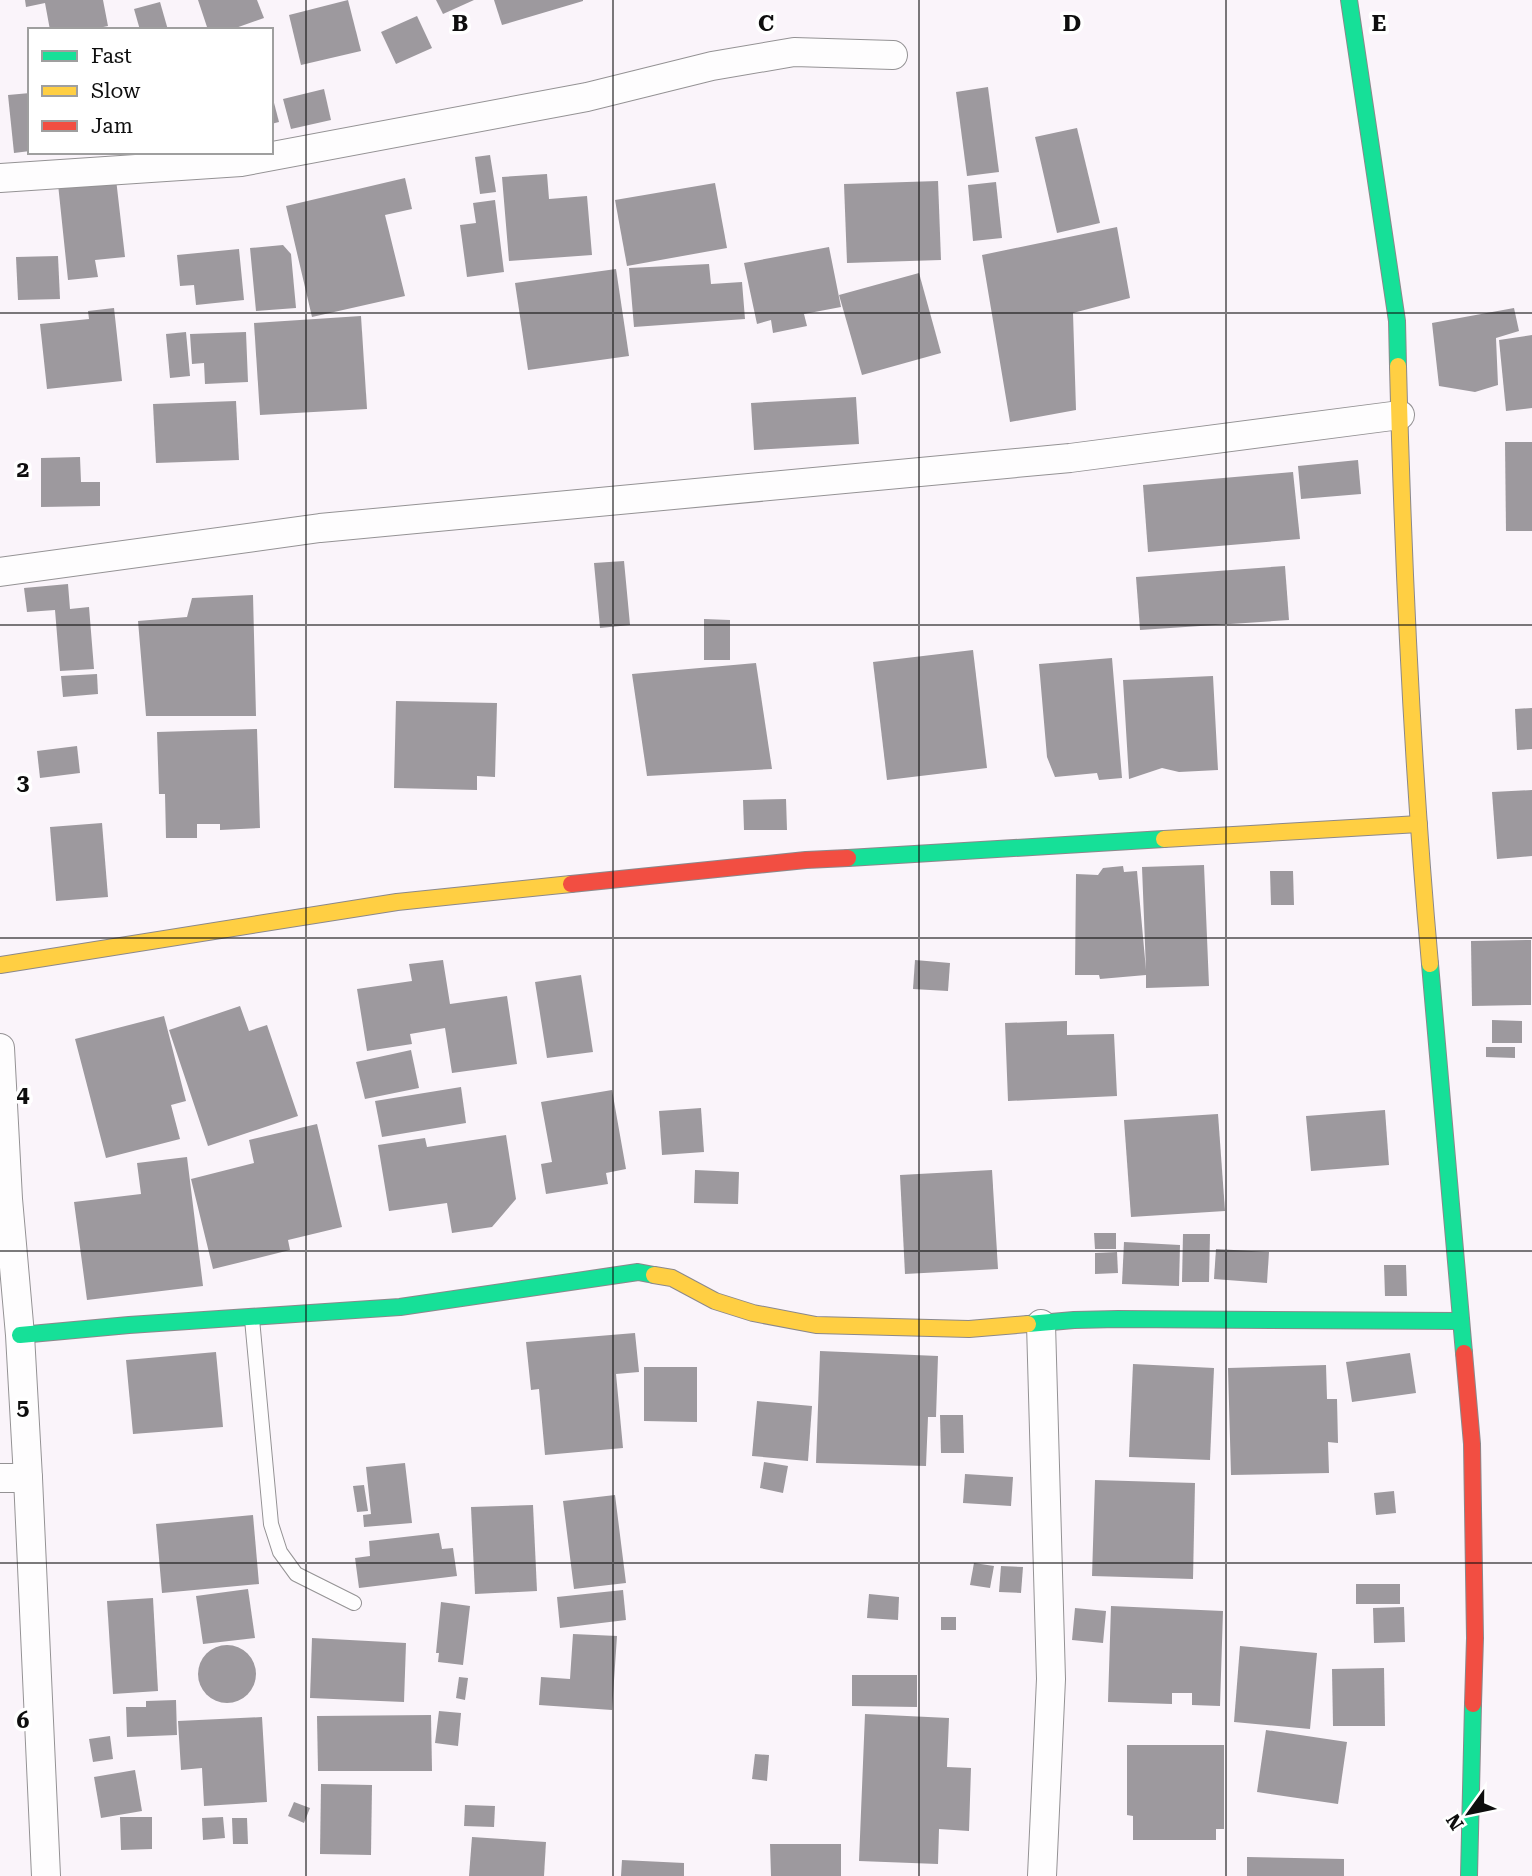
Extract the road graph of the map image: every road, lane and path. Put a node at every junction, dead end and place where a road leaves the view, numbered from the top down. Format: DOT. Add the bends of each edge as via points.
graph roads {
  1 [pos="1349,0"];
  2 [pos="893,55"];
  3 [pos="0,178"];
  4 [pos="1400,415"];
  5 [pos="0,572"];
  6 [pos="1419,824"];
  7 [pos="0,965"];
  8 [pos="0,1048"];
  9 [pos="252,1317"];
  10 [pos="1461,1321"];
  11 [pos="1041,1324"];
  12 [pos="20,1335"];
  13 [pos="0,1478"];
  14 [pos="28,1478"];
  15 [pos="354,1603"];
  16 [pos="46,1876"];
  17 [pos="1042,1876"];
  18 [pos="1469,1876"];
  1 -- 4 [label="street" via="1397,321"];
  2 -- 3 [label="street" via="794,52 712,66 587,97 241,162"];
  4 -- 5 [label="street" via="1070,457 320,528"];
  4 -- 6 [label="street"];
  6 -- 7 [label="street" via="806,860 397,902"];
  6 -- 10 [label="street"];
  8 -- 12 [label="street"];
  9 -- 11 [label="street" via="400,1307 638,1272 672,1278 715,1301 753,1313 816,1325 969,1329"];
  9 -- 12 [label="street"];
  9 -- 15 [label="lane" via="271,1524 280,1552 296,1574"];
  10 -- 11 [label="street" via="1118,1319"];
  10 -- 18 [label="street" via="1472,1444 1475,1638"];
  11 -- 17 [label="street" via="1051,1679"];
  12 -- 14 [label="street"];
  13 -- 14 [label="street"];
  14 -- 16 [label="street"];
}
